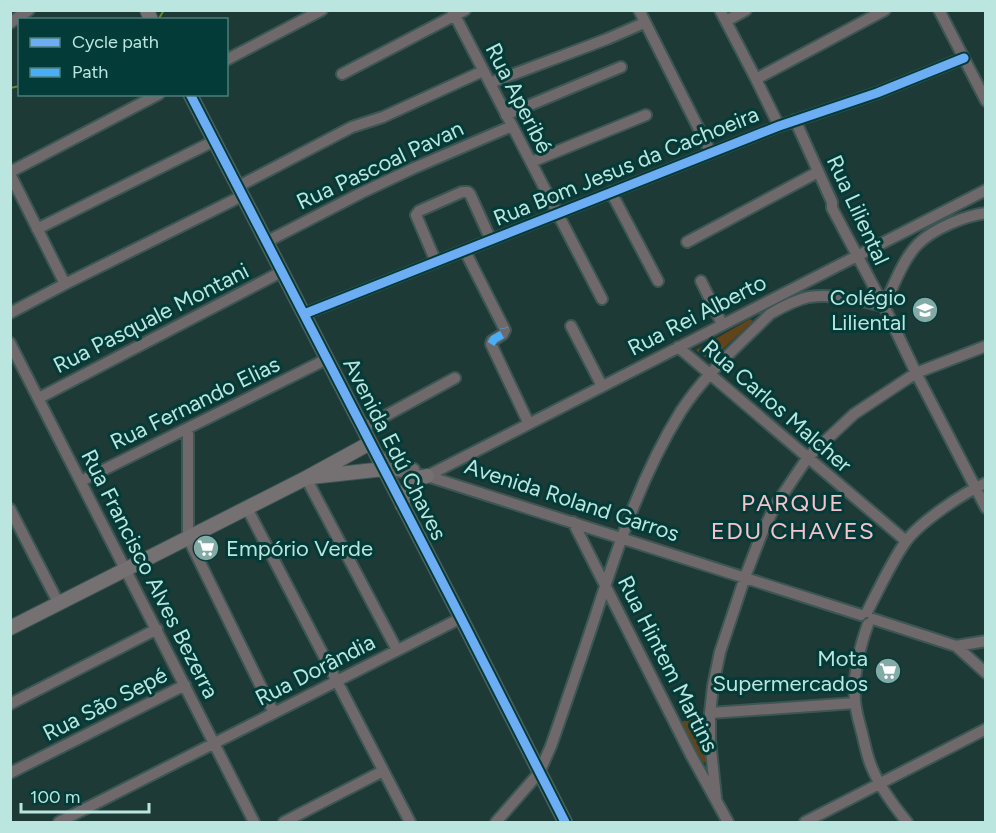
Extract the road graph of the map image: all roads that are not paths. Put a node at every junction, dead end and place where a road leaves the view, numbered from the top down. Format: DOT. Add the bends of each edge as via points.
graph roads {
  1 [pos="29,10"];
  2 [pos="322,10"];
  3 [pos="639,10"];
  4 [pos="720,10"];
  5 [pos="746,10"];
  6 [pos="885,10"];
  7 [pos="939,10"];
  8 [pos="457,12"];
  9 [pos="726,21"];
  10 [pos="644,22"];
  11 [pos="10,23"];
  12 [pos="964,58"];
  13 [pos="228,59"];
  14 [pos="621,67"];
  15 [pos="483,70"];
  16 [pos="342,74"];
  17 [pos="756,79"];
  18 [pos="490,83"];
  19 [pos="155,96"];
  20 [pos="191,96"];
  21 [pos="986,101"];
  22 [pos="506,115"];
  23 [pos="646,115"];
  24 [pos="795,120"];
  25 [pos="512,126"];
  26 [pos="779,126"];
  27 [pos="214,141"];
  28 [pos="711,153"];
  29 [pos="531,162"];
  30 [pos="818,172"];
  31 [pos="10,173"];
  32 [pos="986,190"];
  33 [pos="240,191"];
  34 [pos="610,192"];
  35 [pos="557,213"];
  36 [pos="986,213"];
  37 [pos="37,229"];
  38 [pos="491,240"];
  39 [pos="266,242"];
  40 [pos="687,242"];
  41 [pos="465,251"];
  42 [pos="857,256"];
  43 [pos="436,262"];
  44 [pos="281,272"];
  45 [pos="658,281"];
  46 [pos="701,281"];
  47 [pos="65,284"];
  48 [pos="602,299"];
  49 [pos="884,306"];
  50 [pos="10,314"];
  51 [pos="304,314"];
  52 [pos="722,324"];
  53 [pos="571,326"];
  54 [pos="10,343"];
  55 [pos="678,346"];
  56 [pos="986,346"];
  57 [pos="327,359"];
  58 [pos="710,373"];
  59 [pos="916,373"];
  60 [pos="455,378"];
  61 [pos="602,386"];
  62 [pos="39,398"];
  63 [pos="529,424"];
  64 [pos="188,428"];
  65 [pos="363,428"];
  66 [pos="370,443"];
  67 [pos="808,457"];
  68 [pos="461,458"];
  69 [pos="339,460"];
  70 [pos="381,463"];
  71 [pos="427,476"];
  72 [pos="306,478"];
  73 [pos="81,481"];
  74 [pos="980,485"];
  75 [pos="459,486"];
  76 [pos="402,505"];
  77 [pos="247,508"];
  78 [pos="986,508"];
  79 [pos="10,509"];
  80 [pos="573,522"];
  81 [pos="621,537"];
  82 [pos="189,538"];
  83 [pos="906,541"];
  84 [pos="126,570"];
  85 [pos="745,578"];
  86 [pos="605,585"];
  87 [pos="59,604"];
  88 [pos="461,618"];
  89 [pos="867,619"];
  90 [pos="10,628"];
  91 [pos="157,628"];
  92 [pos="986,641"];
  93 [pos="956,646"];
  94 [pos="397,650"];
  95 [pos="986,673"];
  96 [pos="338,681"];
  97 [pos="186,686"];
  98 [pos="855,703"];
  99 [pos="10,704"];
  100 [pos="274,713"];
  101 [pos="710,713"];
  102 [pos="986,729"];
  103 [pos="214,743"];
  104 [pos="383,771"];
  105 [pos="10,773"];
  106 [pos="539,773"];
  107 [pos="880,783"];
  108 [pos="716,798"];
  109 [pos="59,822"];
  110 [pos="254,822"];
  111 [pos="284,822"];
  112 [pos="410,822"];
  113 [pos="496,822"];
  114 [pos="564,822"];
  115 [pos="728,822"];
  116 [pos="805,822"];
  117 [pos="907,822"];
  1 -- 11 [label="street"];
  2 -- 13 [label="street"];
  3 -- 10 [label="street"];
  4 -- 9 [label="street"];
  5 -- 9 [label="street"];
  6 -- 17 [label="street"];
  7 -- 12 [label="street"];
  8 -- 15 [label="street, Rua Aperibé"];
  8 -- 16 [label="street"];
  9 -- 17 [label="street"];
  10 -- 18 [label="street"];
  10 -- 28 [label="street"];
  12 -- 21 [label="street"];
  12 -- 24 [label="street, Rua Bom Jesus da Cachoeira"];
  14 -- 22 [label="street"];
  15 -- 18 [label="street, Rua Aperibé"];
  15 -- 33 [label="street" via="383,117 351,127"];
  17 -- 26 [label="street"];
  18 -- 22 [label="street, Rua Aperibé"];
  19 -- 31 [label="street"];
  20 -- 27 [label="main road, Avenida Edú Chaves"];
  22 -- 25 [label="street, Rua Aperibé"];
  23 -- 29 [label="street"];
  24 -- 26 [label="street, Rua Bom Jesus da Cachoeira"];
  24 -- 30 [label="street, Rua Liliental"];
  25 -- 29 [label="street, Rua Aperibé"];
  25 -- 39 [label="street, Rua Pascoal Pavan" via="414,168"];
  26 -- 28 [label="street, Rua Bom Jesus da Cachoeira"];
  27 -- 33 [label="main road, Avenida Edú Chaves"];
  27 -- 37 [label="street"];
  28 -- 34 [label="street, Rua Bom Jesus da Cachoeira"];
  29 -- 35 [label="street, Rua Aperibé"];
  30 -- 40 [label="street"];
  30 -- 42 [label="street, Rua Liliental"];
  31 -- 37 [label="street"];
  32 -- 42 [label="street, Rua Rei Alberto"];
  33 -- 39 [label="main road, Avenida Edú Chaves"];
  33 -- 47 [label="street"];
  34 -- 35 [label="street, Rua Bom Jesus da Cachoeira"];
  34 -- 45 [label="street"];
  35 -- 38 [label="street, Rua Bom Jesus da Cachoeira"];
  35 -- 48 [label="street, Rua Aperibé"];
  36 -- 49 [label="street" via="962,219 918,244"];
  37 -- 47 [label="street"];
  38 -- 41 [label="street, Rua Bom Jesus da Cachoeira"];
  38 -- 43 [label="street" via="470,194 462,192 416,215"];
  39 -- 44 [label="main road, Avenida Edú Chaves"];
  41 -- 43 [label="street, Rua Bom Jesus da Cachoeira"];
  41 -- 63 [label="street" via="504,328 505,333 491,344"];
  42 -- 49 [label="street, Rua Liliental"];
  42 -- 52 [label="street, Rua Rei Alberto"];
  43 -- 51 [label="street, Rua Bom Jesus da Cachoeira"];
  44 -- 51 [label="main road, Avenida Edú Chaves"];
  44 -- 62 [label="street, Rua Pasquale Montani"];
  46 -- 52 [label="street"];
  47 -- 50 [label="street"];
  49 -- 58 [label="street" via="841,297 803,298 770,314"];
  49 -- 59 [label="street, Rua Liliental"];
  51 -- 57 [label="main road, Avenida Edú Chaves"];
  52 -- 55 [label="street, Rua Rei Alberto"];
  53 -- 61 [label="street"];
  54 -- 62 [label="street, Rua Francisco Alves Bezerra"];
  55 -- 58 [label="street, Rua Carlos Malcher"];
  55 -- 61 [label="street, Rua Rei Alberto"];
  56 -- 59 [label="street"];
  57 -- 64 [label="street, Rua Fernando Elias"];
  57 -- 65 [label="main road, Avenida Edú Chaves"];
  58 -- 67 [label="street, Rua Carlos Malcher"];
  58 -- 81 [label="street" via="681,411 661,447"];
  59 -- 67 [label="street" via="854,414"];
  59 -- 74 [label="street, Rua Liliental"];
  60 -- 65 [label="street"];
  61 -- 63 [label="street, Rua Rei Alberto"];
  62 -- 73 [label="street, Rua Francisco Alves Bezerra"];
  63 -- 68 [label="street, Rua Rei Alberto"];
  64 -- 73 [label="street, Rua Fernando Elias"];
  64 -- 82 [label="street"];
  65 -- 66 [label="main road, Avenida Edú Chaves"];
  66 -- 69 [label="main road"];
  66 -- 70 [label="main road, Avenida Edú Chaves"];
  67 -- 83 [label="street, Rua Carlos Malcher"];
  67 -- 85 [label="street" via="767,520"];
  68 -- 71 [label="street, Rua Rei Alberto"];
  68 -- 75 [label="street" via="454,474"];
  69 -- 70 [label="main road, Avenida Roland Garros" via="365,456"];
  69 -- 72 [label="main road, Avenida Roland Garros"];
  70 -- 71 [label="street, Avenida Roland Garros"];
  70 -- 72 [label="main road, Avenida Roland Garros"];
  70 -- 76 [label="main road, Avenida Edú Chaves"];
  71 -- 75 [label="street, Avenida Roland Garros"];
  71 -- 76 [label="main road" via="412,482"];
  72 -- 77 [label="main road, Avenida Roland Garros"];
  72 -- 94 [label="street"];
  73 -- 84 [label="street, Rua Francisco Alves Bezerra"];
  74 -- 78 [label="street, Rua Liliental"];
  74 -- 83 [label="street" via="928,520"];
  75 -- 80 [label="street, Avenida Roland Garros"];
  76 -- 88 [label="main road, Avenida Edú Chaves"];
  77 -- 82 [label="main road, Avenida Roland Garros"];
  77 -- 96 [label="street"];
  79 -- 87 [label="street"];
  80 -- 81 [label="street, Avenida Roland Garros"];
  80 -- 86 [label="street, Rua Hintem Martins"];
  81 -- 85 [label="street, Avenida Roland Garros"];
  81 -- 86 [label="street"];
  82 -- 84 [label="main road, Avenida Roland Garros"];
  82 -- 100 [label="street"];
  83 -- 89 [label="street"];
  84 -- 87 [label="main road, Avenida Roland Garros"];
  84 -- 91 [label="street, Rua Francisco Alves Bezerra"];
  85 -- 89 [label="street, Avenida Roland Garros"];
  85 -- 101 [label="street" via="720,652"];
  86 -- 106 [label="street"];
  86 -- 108 [label="street, Rua Hintem Martins"];
  87 -- 90 [label="main road, Avenida Roland Garros"];
  88 -- 94 [label="street, Rua Dorândia"];
  88 -- 106 [label="main road, Avenida Edú Chaves"];
  89 -- 93 [label="street, Avenida Roland Garros"];
  89 -- 98 [label="street"];
  91 -- 97 [label="street, Rua Francisco Alves Bezerra"];
  91 -- 99 [label="street"];
  92 -- 93 [label="street"];
  93 -- 95 [label="street"];
  94 -- 96 [label="street, Rua Dorândia"];
  96 -- 100 [label="street, Rua Dorândia"];
  96 -- 104 [label="street"];
  97 -- 103 [label="street, Rua Francisco Alves Bezerra"];
  97 -- 105 [label="street, Rua São Sepé"];
  98 -- 101 [label="street"];
  98 -- 107 [label="street" via="865,747"];
  100 -- 103 [label="street, Rua Dorândia"];
  101 -- 108 [label="street"];
  102 -- 107 [label="street"];
  103 -- 109 [label="street, Rua Dorândia"];
  103 -- 110 [label="street, Rua Francisco Alves Bezerra"];
  104 -- 111 [label="street"];
  104 -- 112 [label="street"];
  106 -- 113 [label="street"];
  106 -- 114 [label="main road, Avenida Edú Chaves"];
  107 -- 116 [label="street"];
  107 -- 117 [label="street"];
  108 -- 115 [label="street, Rua Hintem Martins"];
}
